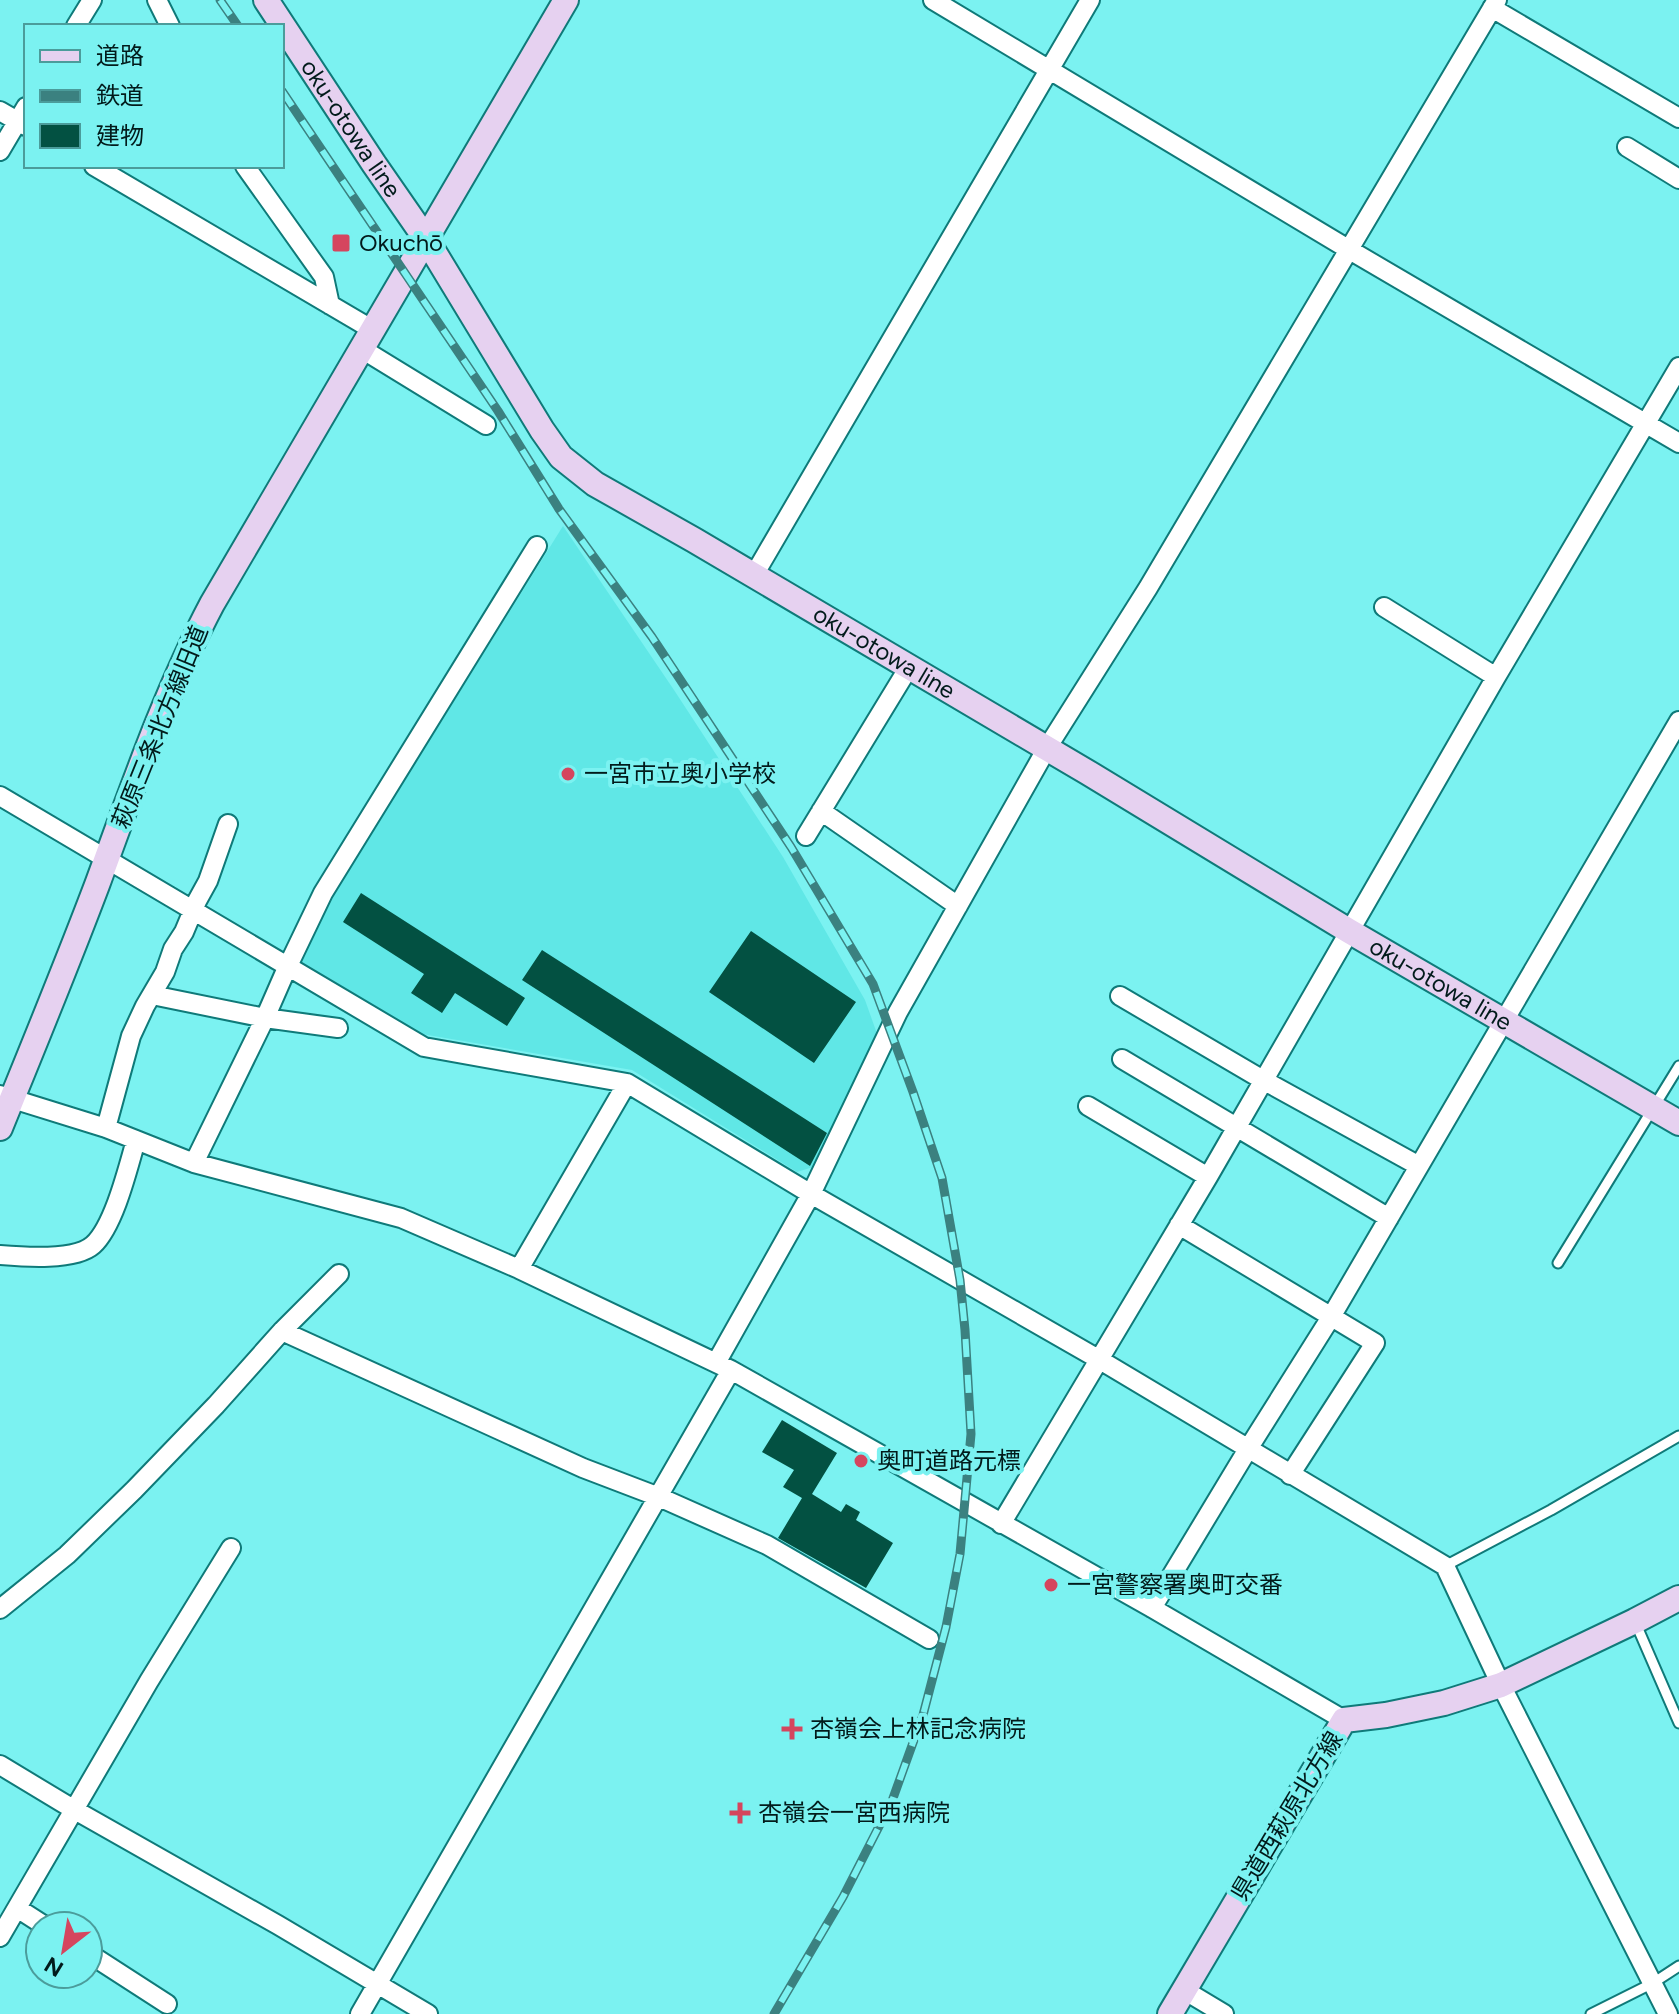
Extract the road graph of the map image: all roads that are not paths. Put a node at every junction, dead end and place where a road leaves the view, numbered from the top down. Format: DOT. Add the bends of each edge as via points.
graph roads {
  1 [pos="92,0"];
  2 [pos="157,0"];
  3 [pos="266,0"];
  4 [pos="566,0"];
  5 [pos="933,0"];
  6 [pos="1090,0"];
  7 [pos="1495,4"];
  8 [pos="77,24"];
  9 [pos="169,24"];
  10 [pos="282,24"];
  11 [pos="284,27"];
  12 [pos="1050,70"];
  13 [pos="0,111"];
  14 [pos="23,118"];
  15 [pos="1679,118"];
  16 [pos="1627,147"];
  17 [pos="0,151"];
  18 [pos="97,168"];
  19 [pos="246,168"];
  20 [pos="1679,179"];
  21 [pos="426,239"];
  22 [pos="1348,249"];
  23 [pos="330,305"];
  24 [pos="368,340"];
  25 [pos="1679,367"];
  26 [pos="1646,424"];
  27 [pos="486,425"];
  28 [pos="1679,443"];
  29 [pos="537,546"];
  30 [pos="754,575"];
  31 [pos="1384,607"];
  32 [pos="909,667"];
  33 [pos="1496,677"];
  34 [pos="1679,721"];
  35 [pos="1047,748"];
  36 [pos="0,796"];
  37 [pos="821,811"];
  38 [pos="228,824"];
  39 [pos="806,836"];
  40 [pos="107,858"];
  41 [pos="958,906"];
  42 [pos="192,909"];
  43 [pos="1349,931"];
  44 [pos="288,965"];
  45 [pos="152,995"];
  46 [pos="1120,996"];
  47 [pos="265,1018"];
  48 [pos="1504,1021"];
  49 [pos="338,1028"];
  50 [pos="1122,1059"];
  51 [pos="1679,1066"];
  52 [pos="1263,1080"];
  53 [pos="627,1083"];
  54 [pos="6,1097"];
  55 [pos="1088,1106"];
  56 [pos="1654,1109"];
  57 [pos="1679,1123"];
  58 [pos="1235,1127"];
  59 [pos="0,1128"];
  60 [pos="106,1128"];
  61 [pos="136,1140"];
  62 [pos="194,1163"];
  63 [pos="1419,1166"];
  64 [pos="1208,1177"];
  65 [pos="811,1194"];
  66 [pos="1389,1218"];
  67 [pos="1179,1225"];
  68 [pos="0,1255"];
  69 [pos="1558,1263"];
  70 [pos="519,1269"];
  71 [pos="339,1274"];
  72 [pos="1331,1317"];
  73 [pos="282,1331"];
  74 [pos="1100,1360"];
  75 [pos="723,1366"];
  76 [pos="1679,1436"];
  77 [pos="1248,1449"];
  78 [pos="1290,1475"];
  79 [pos="659,1497"];
  80 [pos="1001,1524"];
  81 [pos="231,1548"];
  82 [pos="1445,1566"];
  83 [pos="1679,1598"];
  84 [pos="1152,1608"];
  85 [pos="0,1609"];
  86 [pos="1635,1621"];
  87 [pos="929,1639"];
  88 [pos="1501,1685"];
  89 [pos="1344,1720"];
  90 [pos="1679,1723"];
  91 [pos="0,1765"];
  92 [pos="73,1809"];
  93 [pos="17,1908"];
  94 [pos="24,1912"];
  95 [pos="0,1937"];
  96 [pos="104,1963"];
  97 [pos="1679,1966"];
  98 [pos="1653,1983"];
  99 [pos="377,1985"];
  100 [pos="1184,1990"];
  101 [pos="167,2004"];
  102 [pos="360,2014"];
  103 [pos="428,2014"];
  104 [pos="1170,2014"];
  105 [pos="1224,2014"];
  106 [pos="1591,2014"];
  107 [pos="1668,2014"];
  1 -- 8 [label="street"];
  2 -- 9 [label="street"];
  3 -- 10 [label="main road, oku-otowa line"];
  4 -- 21 [label="main road, 萩原三条北方線旧道"];
  5 -- 12 [label="street"];
  6 -- 12 [label="street"];
  7 -- 15 [label="street"];
  7 -- 22 [label="street"];
  11 -- 21 [label="main road, oku-otowa line"];
  12 -- 22 [label="street"];
  12 -- 30 [label="street"];
  13 -- 14 [label="street"];
  14 -- 17 [label="street"];
  16 -- 20 [label="street"];
  18 -- 23 [label="street"];
  19 -- 23 [label="street" via="324,277"];
  21 -- 24 [label="main road, 萩原三条北方線旧道"];
  21 -- 30 [label="main road, oku-otowa line" via="561,457 595,484"];
  22 -- 26 [label="street"];
  22 -- 35 [label="street"];
  23 -- 24 [label="street"];
  24 -- 27 [label="street"];
  24 -- 40 [label="main road, 萩原三条北方線旧道" via="194,638"];
  25 -- 26 [label="street"];
  26 -- 28 [label="street"];
  26 -- 33 [label="street"];
  29 -- 44 [label="street" via="323,893"];
  30 -- 32 [label="main road, oku-otowa line"];
  31 -- 33 [label="street"];
  32 -- 35 [label="main road, oku-otowa line"];
  32 -- 37 [label="street"];
  33 -- 43 [label="street"];
  34 -- 48 [label="street"];
  35 -- 41 [label="street"];
  35 -- 43 [label="main road, oku-otowa line"];
  36 -- 40 [label="street"];
  37 -- 39 [label="street"];
  37 -- 41 [label="street"];
  38 -- 42 [label="street"];
  40 -- 42 [label="street"];
  40 -- 54 [label="main road, 萩原三条北方線旧道" via="67,965"];
  41 -- 65 [label="street" via="898,1012"];
  42 -- 44 [label="street"];
  42 -- 45 [label="street"];
  43 -- 48 [label="main road, oku-otowa line"];
  43 -- 52 [label="street"];
  44 -- 47 [label="street"];
  44 -- 53 [label="street" via="424,1047"];
  45 -- 47 [label="street"];
  45 -- 60 [label="street" via="131,1036"];
  46 -- 52 [label="street"];
  47 -- 49 [label="street"];
  47 -- 62 [label="street"];
  48 -- 56 [label="main road, oku-otowa line"];
  48 -- 63 [label="street"];
  50 -- 58 [label="street"];
  51 -- 56 [label="lane"];
  52 -- 58 [label="street"];
  52 -- 63 [label="street"];
  53 -- 65 [label="street"];
  53 -- 70 [label="street"];
  54 -- 59 [label="main road, 萩原三条北方線旧道"];
  54 -- 60 [label="street"];
  55 -- 64 [label="street"];
  56 -- 57 [label="main road, oku-otowa line"];
  56 -- 69 [label="lane"];
  58 -- 64 [label="street"];
  58 -- 66 [label="street"];
  60 -- 61 [label="street"];
  61 -- 62 [label="street"];
  61 -- 68 [label="street" via="111,1219 92,1246 66,1256"];
  62 -- 70 [label="street" via="401,1218"];
  63 -- 66 [label="street"];
  64 -- 67 [label="street"];
  65 -- 74 [label="street"];
  65 -- 75 [label="street"];
  66 -- 72 [label="street"];
  67 -- 72 [label="street"];
  67 -- 74 [label="street"];
  70 -- 75 [label="street"];
  71 -- 73 [label="street"];
  72 -- 77 [label="street"];
  72 -- 78 [label="street" via="1375,1343"];
  73 -- 79 [label="street" via="583,1468"];
  73 -- 85 [label="street" via="134,1490 67,1555"];
  74 -- 77 [label="street"];
  74 -- 80 [label="street"];
  75 -- 79 [label="street"];
  75 -- 80 [label="street"];
  76 -- 82 [label="lane"];
  77 -- 78 [label="street"];
  77 -- 84 [label="street"];
  78 -- 82 [label="street"];
  79 -- 87 [label="street" via="767,1545"];
  79 -- 99 [label="street"];
  80 -- 84 [label="street"];
  81 -- 92 [label="street"];
  82 -- 88 [label="street"];
  83 -- 86 [label="main road, 県道西萩原北方線"];
  84 -- 89 [label="street"];
  86 -- 88 [label="main road, 県道西萩原北方線"];
  86 -- 90 [label="lane"];
  88 -- 89 [label="main road, 県道西萩原北方線" via="1444,1703"];
  88 -- 98 [label="street"];
  89 -- 100 [label="main road, 県道西萩原北方線"];
  91 -- 92 [label="street"];
  92 -- 93 [label="street"];
  92 -- 99 [label="street"];
  93 -- 94 [label="street"];
  93 -- 95 [label="street"];
  96 -- 101 [label="street"];
  97 -- 98 [label="lane"];
  98 -- 106 [label="lane"];
  98 -- 107 [label="street"];
  99 -- 102 [label="street"];
  99 -- 103 [label="street"];
  100 -- 104 [label="main road, 県道西萩原北方線"];
  100 -- 105 [label="street"];
}
